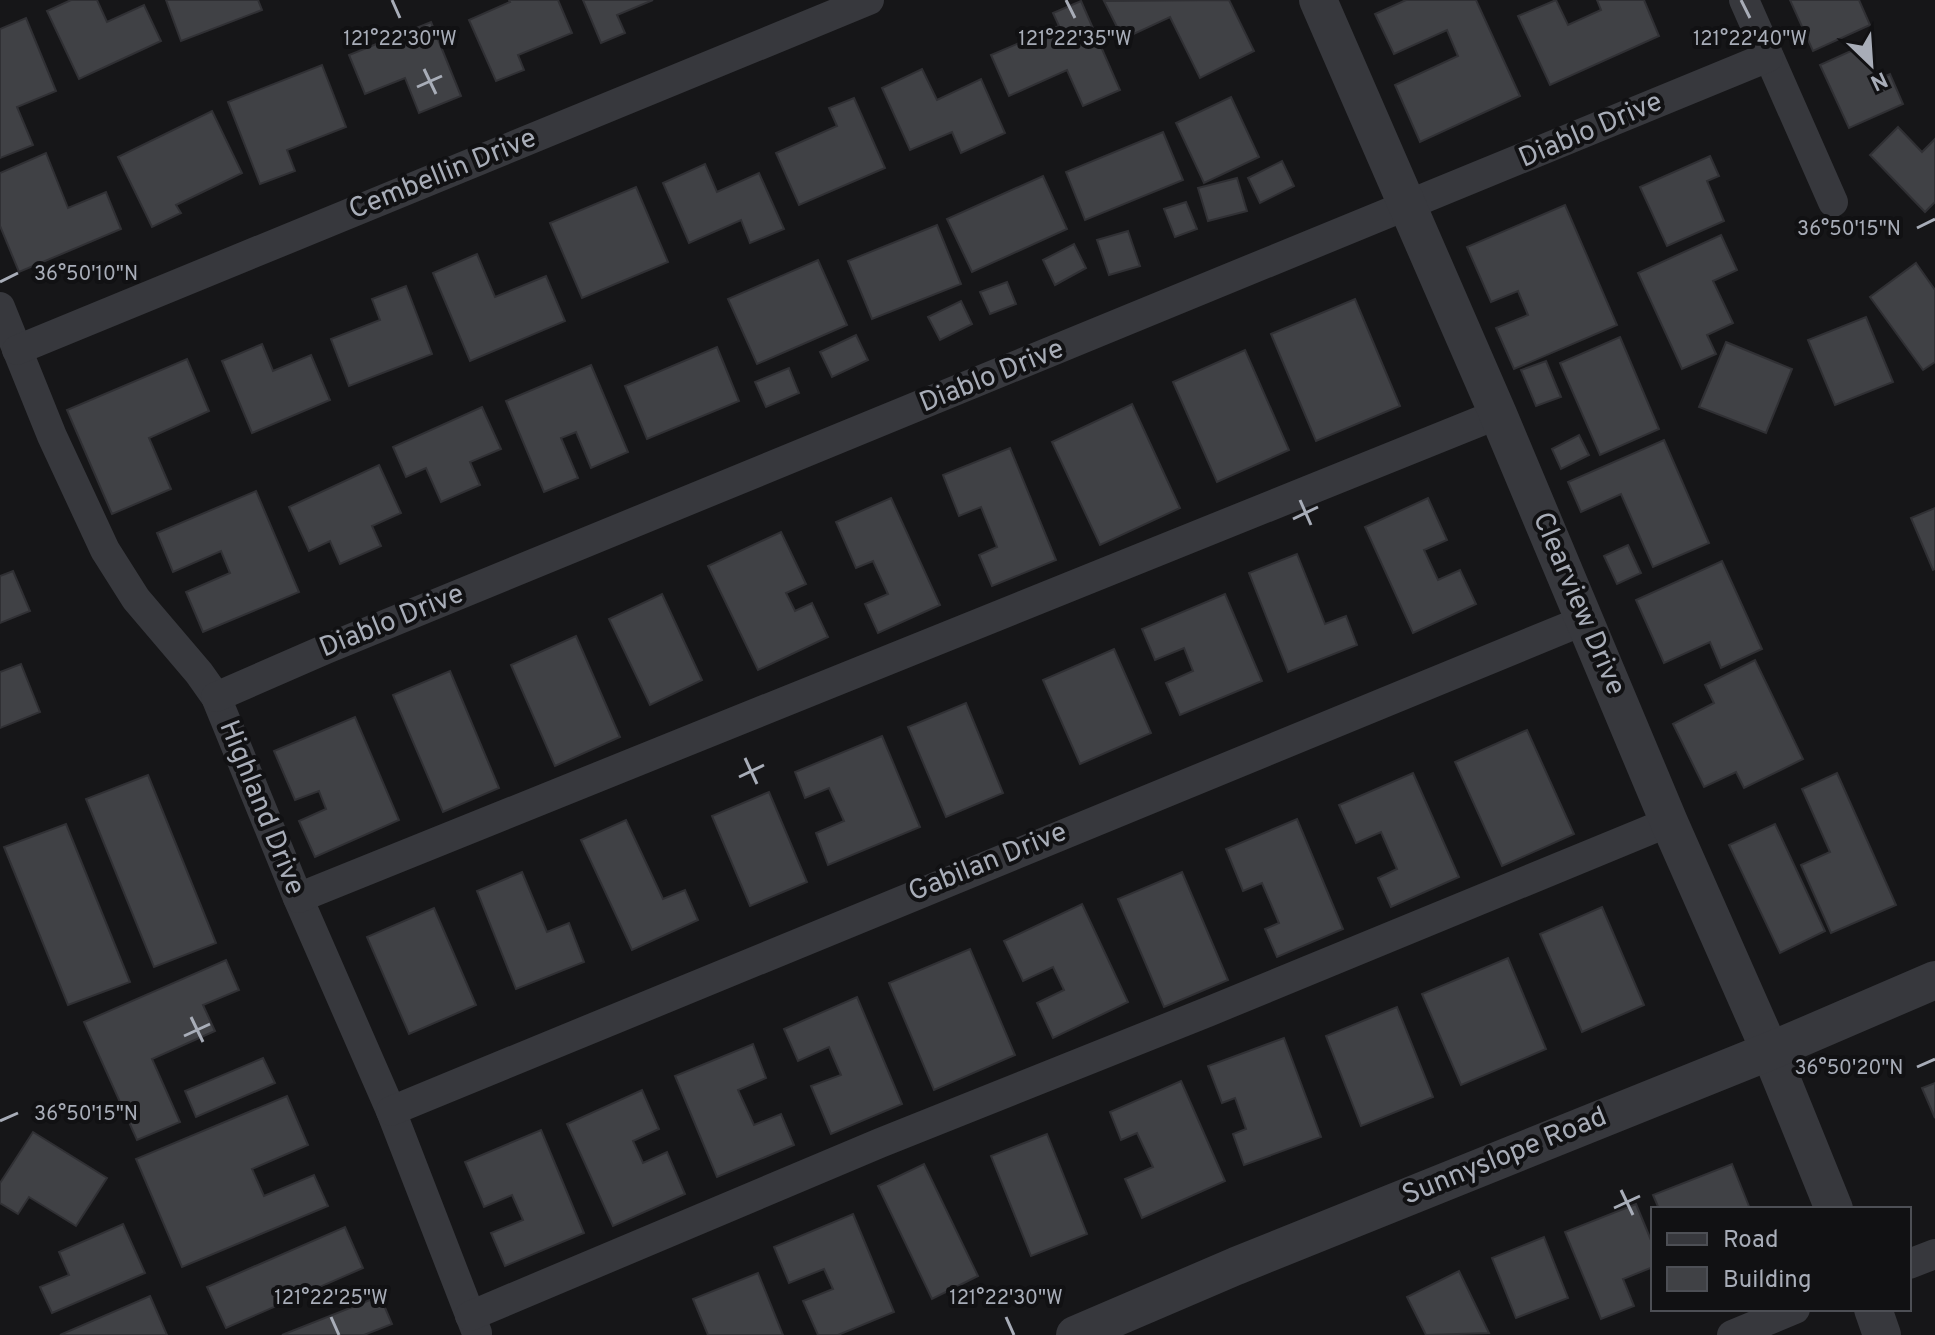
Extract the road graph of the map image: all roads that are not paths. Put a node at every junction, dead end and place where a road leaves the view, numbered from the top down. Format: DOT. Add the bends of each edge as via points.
graph roads {
  1 [pos="869,0"];
  2 [pos="1318,0"];
  3 [pos="1744,0"];
  4 [pos="1768,57"];
  5 [pos="1833,202"];
  6 [pos="1409,206"];
  7 [pos="0,307"];
  8 [pos="17,350"];
  9 [pos="1498,414"];
  10 [pos="1585,620"];
  11 [pos="216,697"];
  12 [pos="1669,822"];
  13 [pos="298,898"];
  14 [pos="1935,980"];
  15 [pos="1770,1051"];
  16 [pos="391,1111"];
  17 [pos="1833,1207"];
  18 [pos="1935,1254"];
  19 [pos="1911,1263"];
  20 [pos="1790,1311"];
  21 [pos="1874,1311"];
  22 [pos="474,1326"];
  23 [pos="1075,1335"];
  24 [pos="1732,1335"];
  25 [pos="1882,1335"];
  1 -- 8 [label="street, Cembellin Drive"];
  2 -- 6 [label="street, Clearview Drive"];
  3 -- 4 [label="street"];
  4 -- 5 [label="street"];
  4 -- 6 [label="street, Diablo Drive"];
  6 -- 9 [label="street, Clearview Drive"];
  6 -- 11 [label="street, Diablo Drive"];
  7 -- 8 [label="street, Highland Drive"];
  8 -- 11 [label="street, Highland Drive" via="120,576"];
  9 -- 10 [label="street, Clearview Drive"];
  9 -- 13 [label="street"];
  10 -- 12 [label="street, Clearview Drive"];
  10 -- 16 [label="street, Gabilan Drive"];
  11 -- 13 [label="street, Highland Drive"];
  12 -- 15 [label="street, Clearview Drive"];
  12 -- 22 [label="street" via="880,1143"];
  13 -- 16 [label="street, Highland Drive"];
  14 -- 15 [label="street, Sunnyslope Road"];
  15 -- 17 [label="street, Clearview Drive"];
  15 -- 23 [label="street, Sunnyslope Road"];
  16 -- 22 [label="street, Highland Drive"];
  18 -- 19 [label="street"];
  20 -- 24 [label="street"];
  21 -- 25 [label="street"];
}
